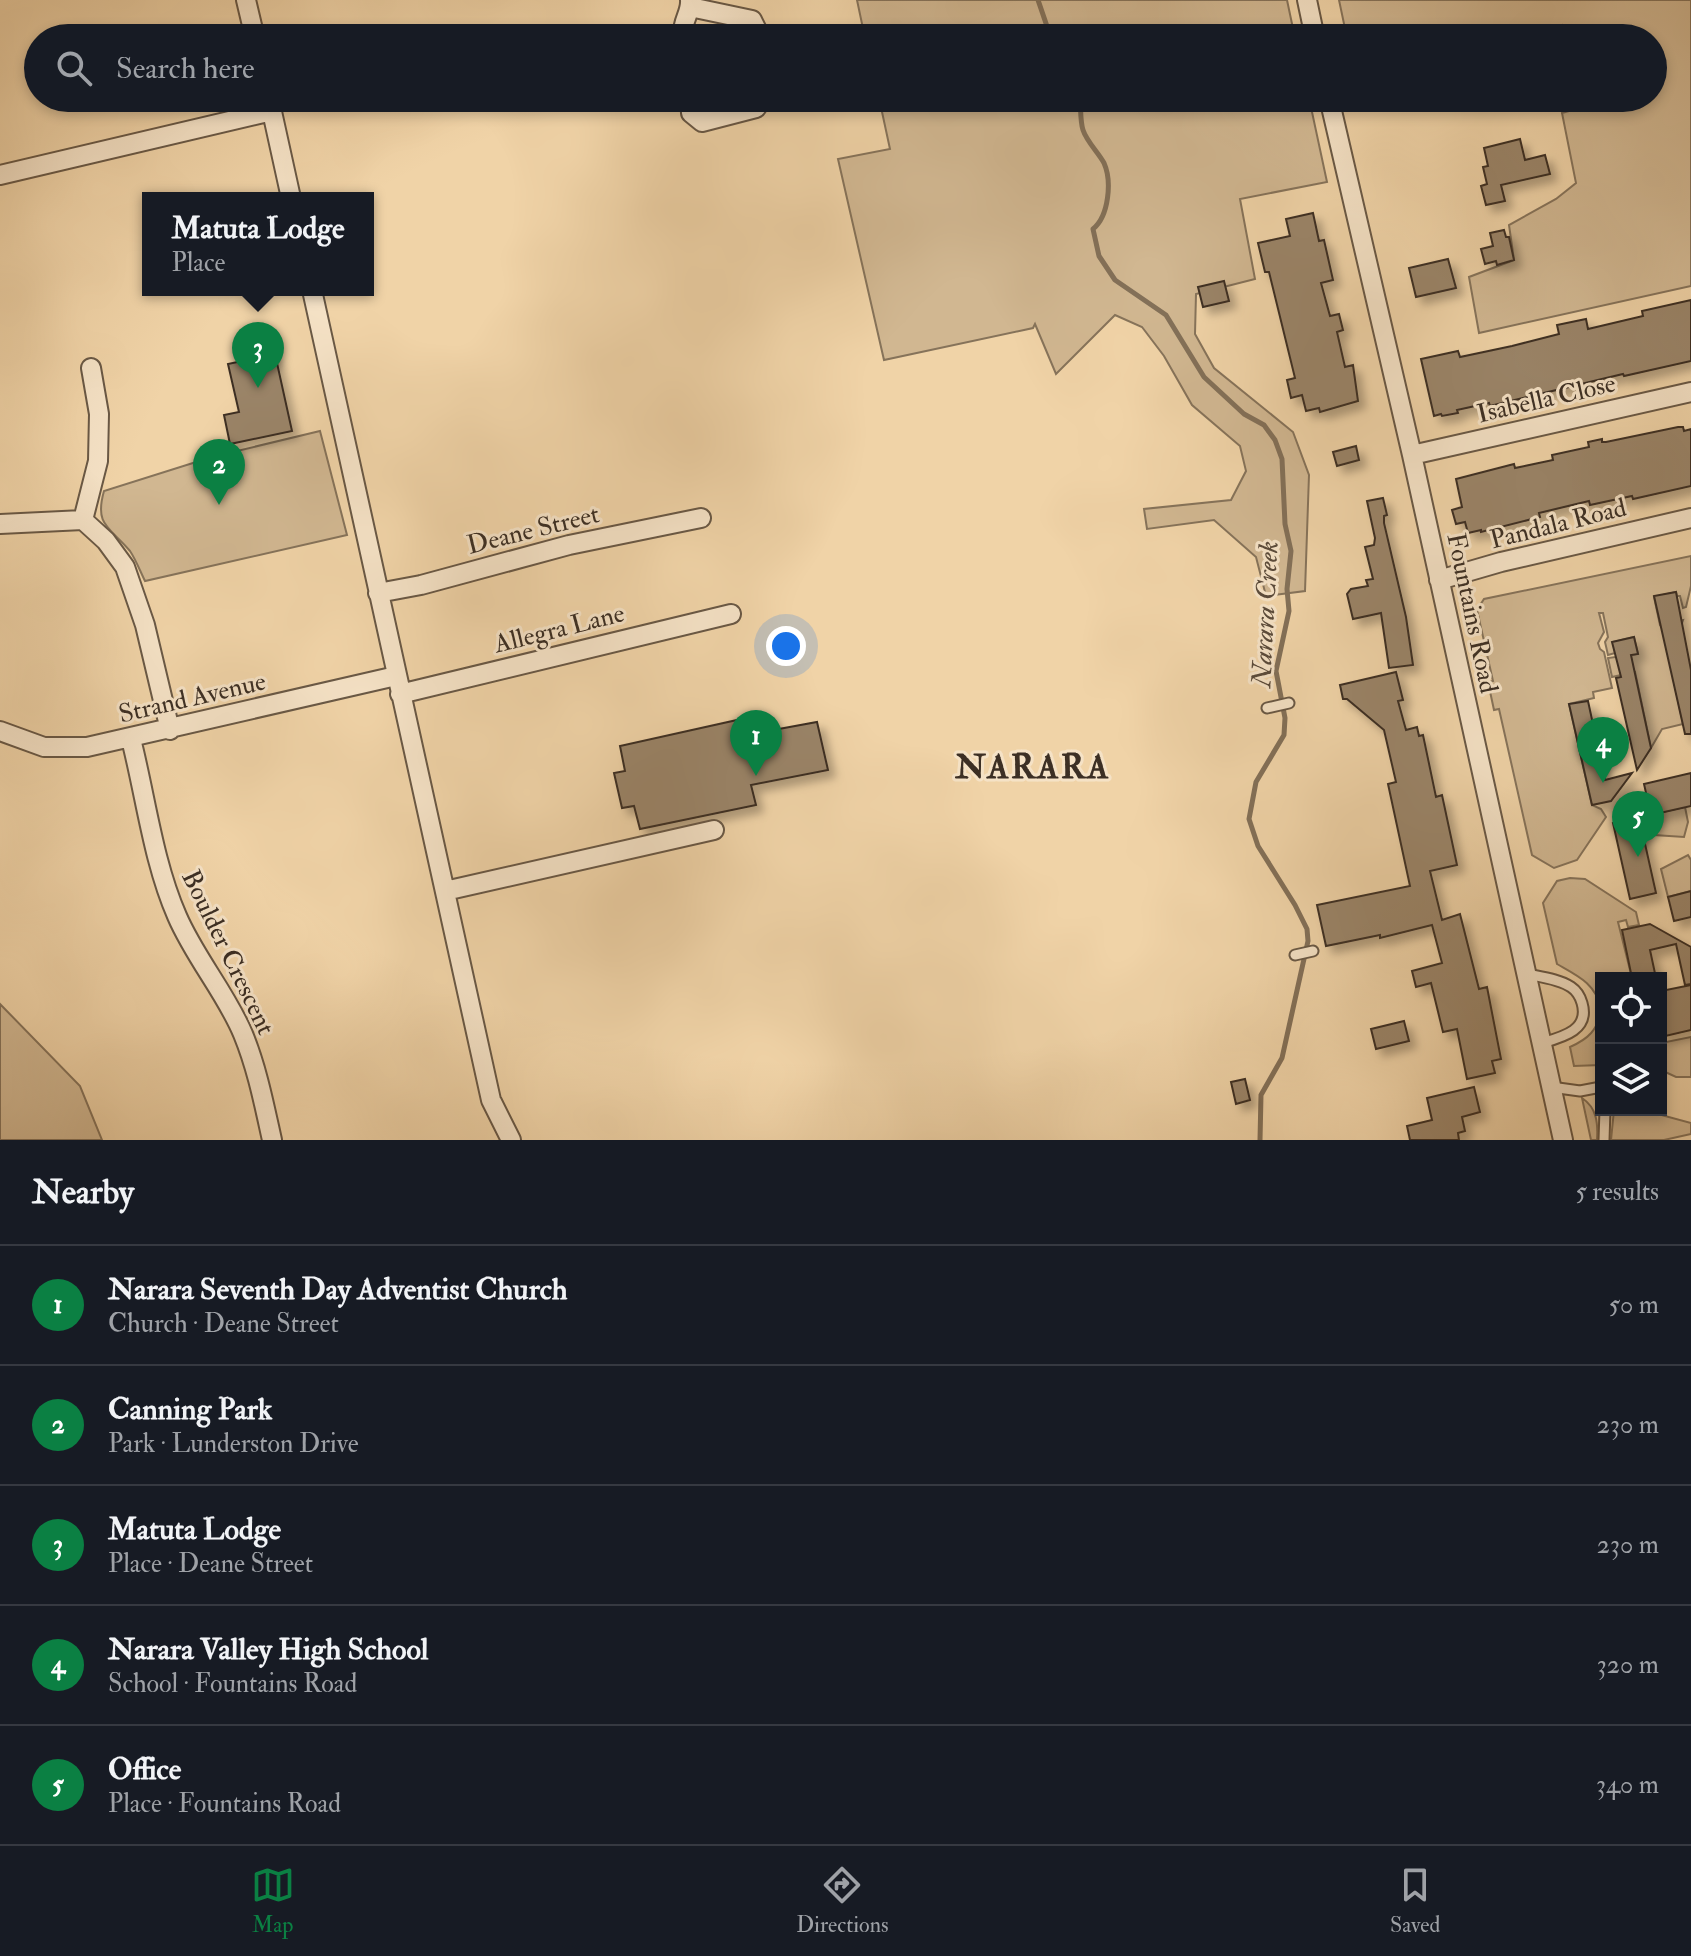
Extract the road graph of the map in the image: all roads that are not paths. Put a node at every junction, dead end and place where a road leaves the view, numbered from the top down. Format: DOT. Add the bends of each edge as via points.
graph roads {
  1 [pos="246,0"];
  2 [pos="1307,0"];
  3 [pos="690,3"];
  4 [pos="252,24"];
  5 [pos="681,24"];
  6 [pos="754,24"];
  7 [pos="1312,24"];
  8 [pos="240,112"];
  9 [pos="272,112"];
  10 [pos="691,112"];
  11 [pos="741,112"];
  12 [pos="1332,112"];
  13 [pos="0,175"];
  14 [pos="290,192"];
  15 [pos="313,296"];
  16 [pos="91,368"];
  17 [pos="1691,392"];
  18 [pos="1412,455"];
  19 [pos="701,518"];
  20 [pos="1691,518"];
  21 [pos="83,520"];
  22 [pos="8,525"];
  23 [pos="1439,580"];
  24 [pos="378,593"];
  25 [pos="731,614"];
  26 [pos="398,685"];
  27 [pos="1289,703"];
  28 [pos="1267,708"];
  29 [pos="170,730"];
  30 [pos="0,731"];
  31 [pos="131,739"];
  32 [pos="714,830"];
  33 [pos="445,891"];
  34 [pos="1313,951"];
  35 [pos="1295,955"];
  36 [pos="1527,974"];
  37 [pos="1542,1043"];
  38 [pos="1551,1087"];
  39 [pos="1595,1088"];
  40 [pos="1605,1116"];
  41 [pos="272,1140"];
  42 [pos="511,1140"];
  43 [pos="1563,1140"];
  44 [pos="1604,1140"];
  1 -- 4 [label="street"];
  2 -- 7 [label="street"];
  3 -- 5 [label="street"];
  3 -- 6 [label="street"];
  8 -- 13 [label="street"];
  9 -- 14 [label="street"];
  10 -- 11 [label="street" via="702,122"];
  12 -- 18 [label="street, Fountains Road"];
  15 -- 24 [label="street"];
  16 -- 21 [label="street" via="99,414 98,461"];
  17 -- 18 [label="street, Isabella Close"];
  18 -- 23 [label="street, Fountains Road"];
  19 -- 24 [label="street, Deane Street"];
  20 -- 23 [label="street, Pandala Road"];
  21 -- 22 [label="street"];
  21 -- 29 [label="street" via="125,567"];
  23 -- 36 [label="street, Fountains Road"];
  24 -- 26 [label="street"];
  25 -- 26 [label="street, Allegra Lane"];
  26 -- 29 [label="street, Strand Avenue"];
  26 -- 33 [label="street"];
  27 -- 28 [label="lane"];
  29 -- 31 [label="street, Strand Avenue"];
  30 -- 31 [label="street, Strand Avenue" via="44,747"];
  31 -- 41 [label="street, Boulder Crescent" via="162,877 177,917 242,1032"];
  32 -- 33 [label="street"];
  33 -- 42 [label="street" via="491,1100"];
  34 -- 35 [label="lane"];
  36 -- 37 [label="street, Fountains Road"];
  36 -- 37 [label="lane" via="1572,987 1583,1007 1573,1032"];
  37 -- 38 [label="street, Fountains Road"];
  38 -- 39 [label="lane"];
  38 -- 43 [label="street, Fountains Road"];
  40 -- 44 [label="lane"];
}
